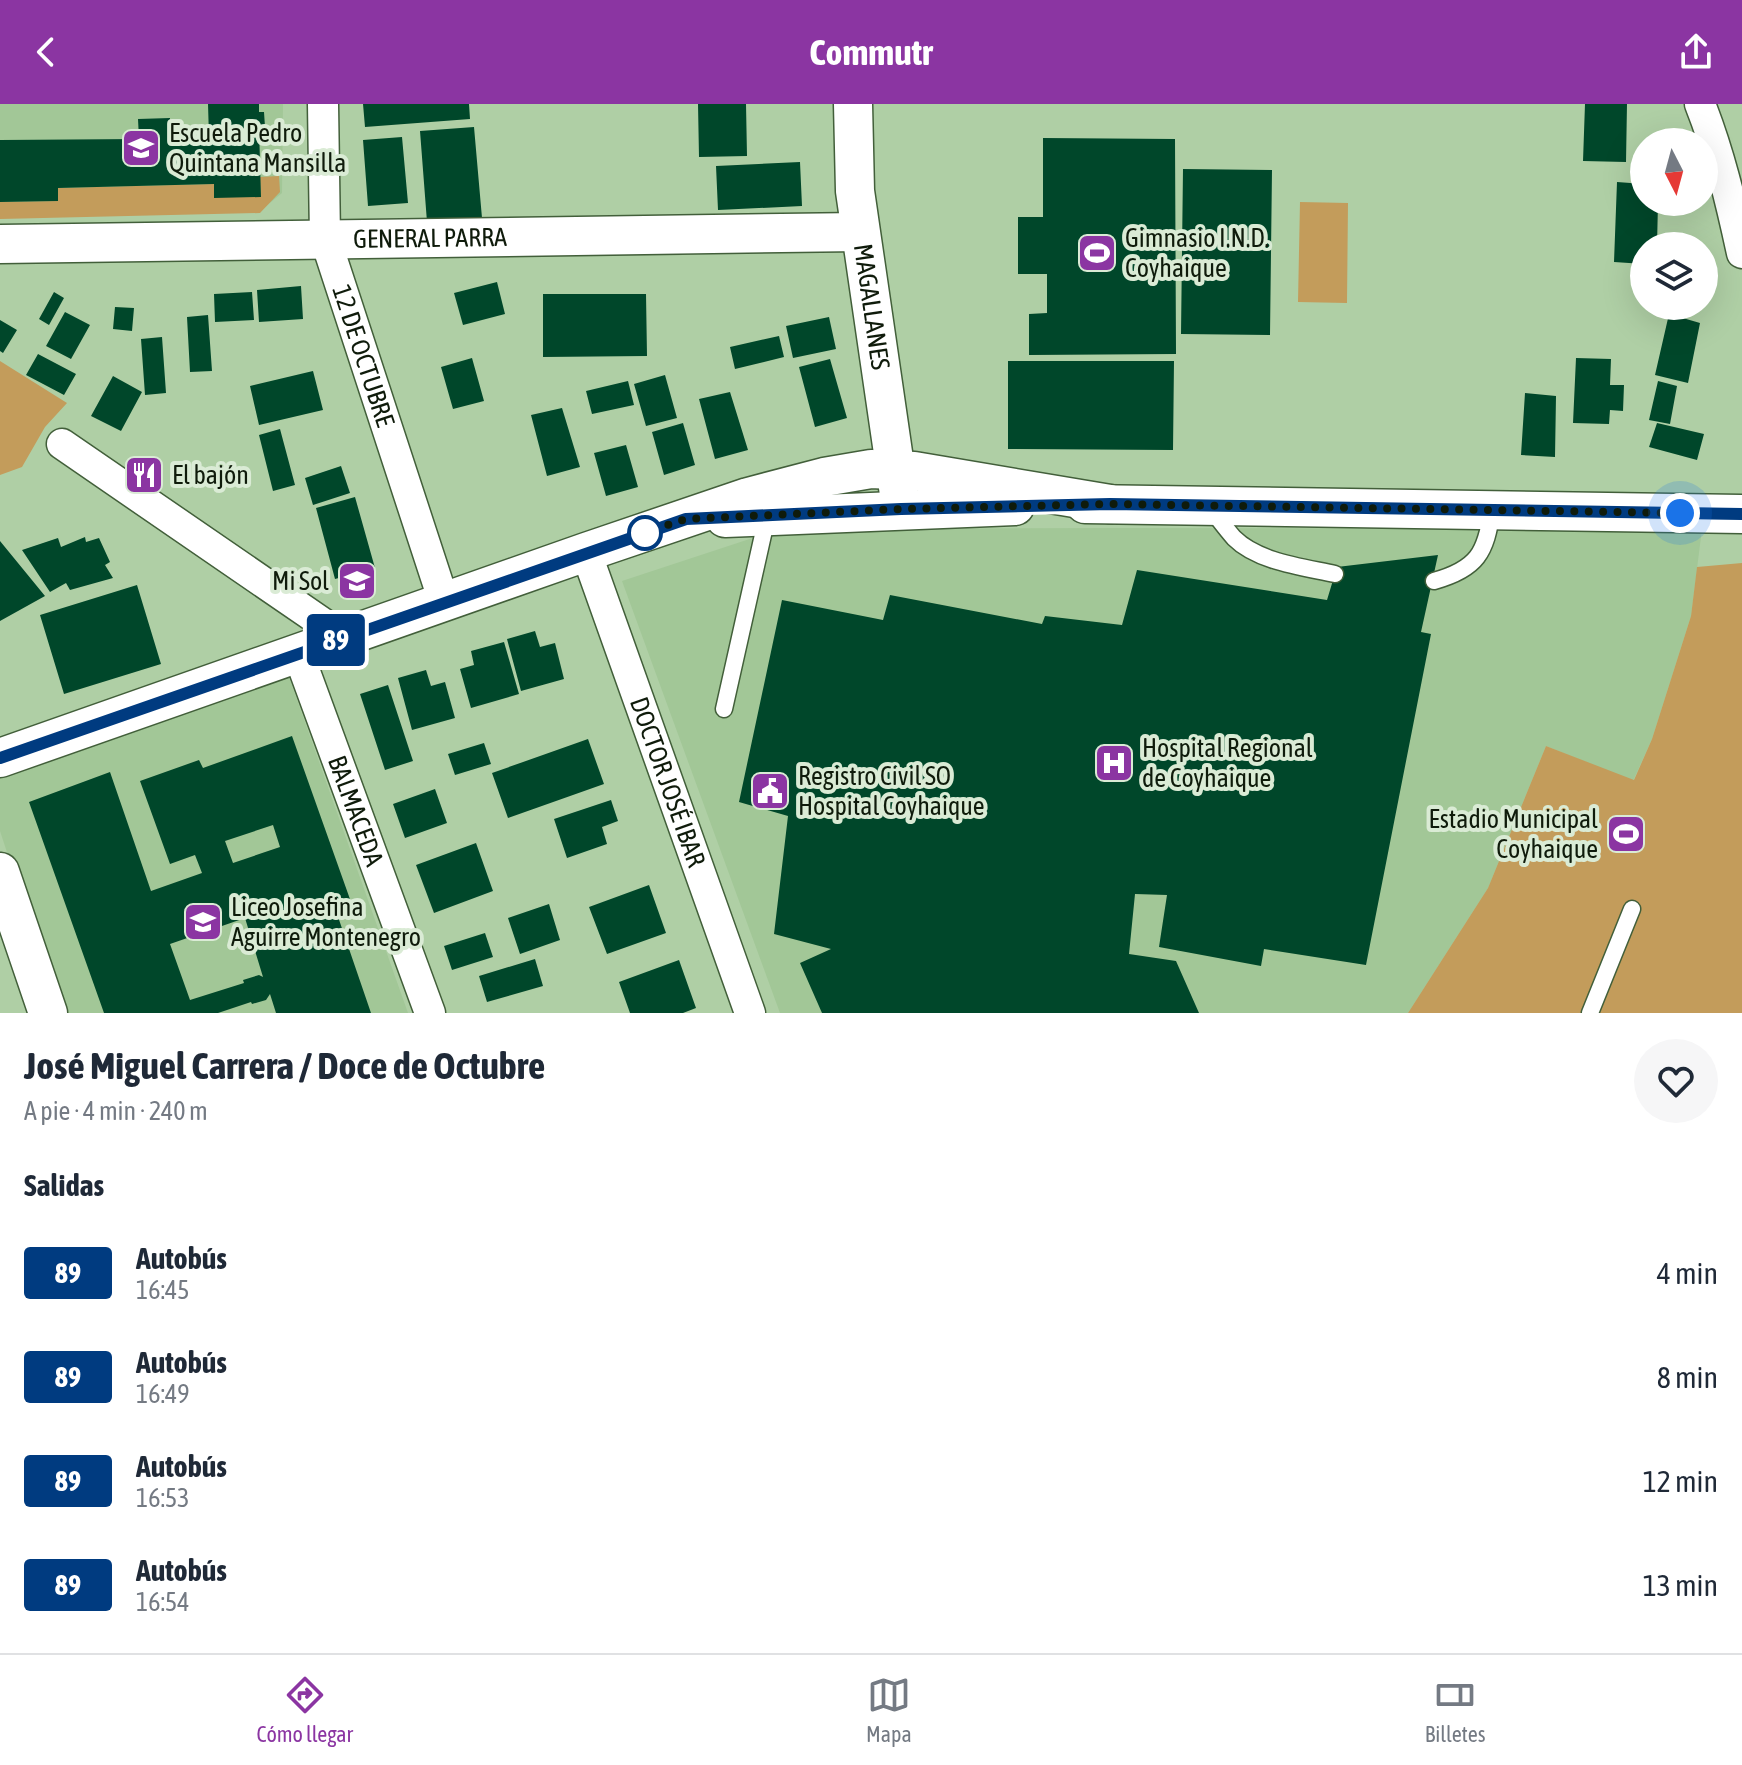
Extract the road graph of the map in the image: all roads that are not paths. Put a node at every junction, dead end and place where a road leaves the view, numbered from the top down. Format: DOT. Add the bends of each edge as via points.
graph roads {
  1 [pos="323,104"];
  2 [pos="853,104"];
  3 [pos="1700,104"];
  4 [pos="860,232"];
  5 [pos="325,238"];
  6 [pos="0,244"];
  7 [pos="1742,253"];
  8 [pos="62,444"];
  9 [pos="896,470"];
  10 [pos="1110,504"];
  11 [pos="1208,505"];
  12 [pos="901,509"];
  13 [pos="1492,510"];
  14 [pos="1742,514"];
  15 [pos="767,517"];
  16 [pos="686,519"];
  17 [pos="586,552"];
  18 [pos="1335,574"];
  19 [pos="1434,581"];
  20 [pos="444,602"];
  21 [pos="343,637"];
  22 [pos="298,653"];
  23 [pos="724,709"];
  24 [pos="0,758"];
  25 [pos="0,872"];
  26 [pos="1632,909"];
  27 [pos="48,1013"];
  28 [pos="430,1013"];
  29 [pos="750,1013"];
  30 [pos="1590,1013"];
  1 -- 5 [label="street, 12 DE OCTUBRE"];
  2 -- 4 [label="street, MAGALLANES"];
  3 -- 7 [label="street" via="1731,199"];
  4 -- 5 [label="street, GENERAL PARRA"];
  4 -- 9 [label="street, MAGALLANES"];
  5 -- 6 [label="street, GENERAL PARRA"];
  5 -- 20 [label="street, 12 DE OCTUBRE"];
  8 -- 21 [label="street"];
  9 -- 10 [label="street"];
  9 -- 12 [label="street, MAGALLANES"];
  9 -- 16 [label="street" via="847,472 786,486"];
  10 -- 11 [label="street"];
  10 -- 12 [label="street"];
  11 -- 13 [label="street"];
  11 -- 18 [label="lane" via="1236,540 1257,553"];
  12 -- 15 [label="street"];
  13 -- 14 [label="street"];
  13 -- 19 [label="lane" via="1487,541 1477,558 1458,574"];
  15 -- 16 [label="street"];
  15 -- 23 [label="lane"];
  16 -- 17 [label="street"];
  17 -- 20 [label="street"];
  17 -- 29 [label="street, DOCTOR JOSÉ IBAR"];
  20 -- 21 [label="street"];
  21 -- 22 [label="street"];
  22 -- 24 [label="street"];
  22 -- 28 [label="street, BALMACEDA"];
  25 -- 27 [label="street"];
  26 -- 30 [label="lane"];
}
